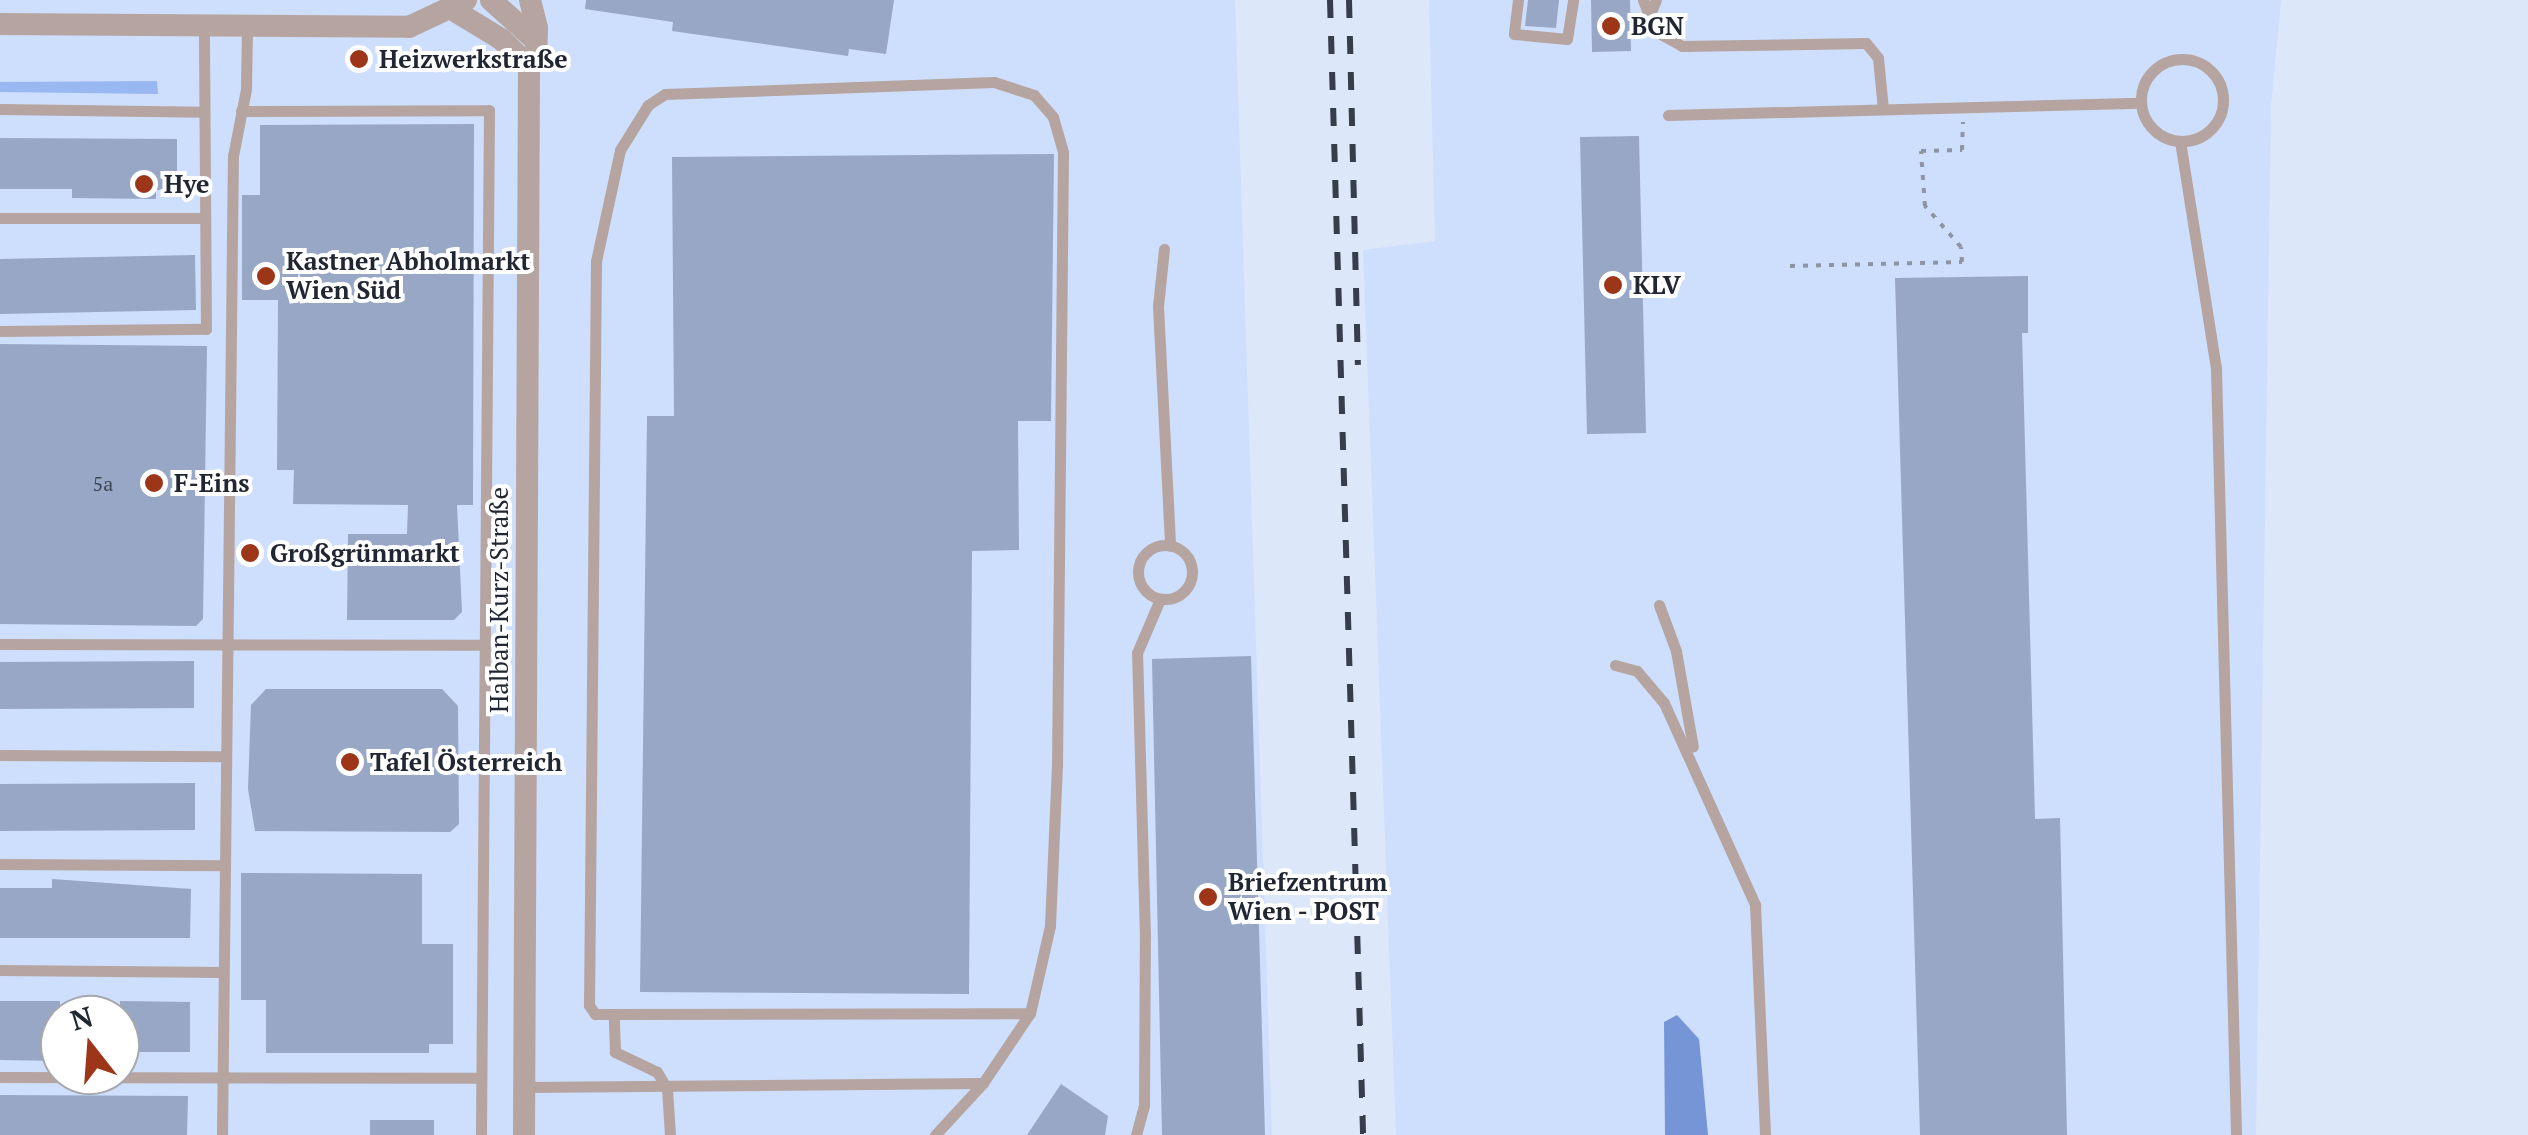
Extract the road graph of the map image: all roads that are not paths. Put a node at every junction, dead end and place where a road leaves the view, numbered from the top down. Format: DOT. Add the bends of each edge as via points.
graph roads {
  1 [pos="491,0"];
  2 [pos="530,0"];
  3 [pos="1518,0"];
  4 [pos="1573,0"];
  5 [pos="1643,0"];
  6 [pos="1656,0"];
  7 [pos="461,5"];
  8 [pos="1650,14"];
  9 [pos="0,24"];
  10 [pos="204,26"];
  11 [pos="247,27"];
  12 [pos="534,40"];
  13 [pos="529,66"];
  14 [pos="2140,103"];
  15 [pos="0,109"];
  16 [pos="1883,109"];
  17 [pos="242,111"];
  18 [pos="203,112"];
  19 [pos="1668,116"];
  20 [pos="2180,141"];
  21 [pos="0,218"];
  22 [pos="206,218"];
  23 [pos="1164,250"];
  24 [pos="0,331"];
  25 [pos="1170,546"];
  26 [pos="1160,599"];
  27 [pos="1660,605"];
  28 [pos="0,644"];
  29 [pos="227,645"];
  30 [pos="484,645"];
  31 [pos="1615,665"];
  32 [pos="0,755"];
  33 [pos="223,756"];
  34 [pos="1696,762"];
  35 [pos="0,864"];
  36 [pos="224,865"];
  37 [pos="0,970"];
  38 [pos="223,972"];
  39 [pos="1030,1013"];
  40 [pos="614,1014"];
  41 [pos="0,1076"];
  42 [pos="223,1076"];
  43 [pos="481,1078"];
  44 [pos="983,1083"];
  45 [pos="525,1086"];
  46 [pos="666,1089"];
  47 [pos="222,1135"];
  48 [pos="481,1135"];
  49 [pos="524,1135"];
  50 [pos="670,1135"];
  51 [pos="935,1135"];
  52 [pos="1136,1135"];
  53 [pos="1765,1135"];
  54 [pos="2236,1135"];
  1 -- 12 [label="street"];
  2 -- 12 [label="street, Halban-Kurz-Straße"];
  3 -- 4 [label="lane" via="1514,34 1568,39"];
  5 -- 8 [label="lane"];
  6 -- 8 [label="lane"];
  7 -- 11 [label="street" via="410,27"];
  7 -- 13 [label="street"];
  8 -- 16 [label="lane" via="1655,30 1675,41 1866,43 1878,58"];
  9 -- 10 [label="street"];
  10 -- 11 [label="street"];
  10 -- 18 [label="lane"];
  11 -- 17 [label="lane"];
  12 -- 13 [label="street, Halban-Kurz-Straße" via="536,58"];
  13 -- 45 [label="street, Halban-Kurz-Straße"];
  14 -- 16 [label="lane"];
  14 -- 20 [label="lane" via="2151,128"];
  14 -- 20 [label="lane" via="2157,66 2182,58 2208,67 2222,90 2220,116 2201,136"];
  15 -- 18 [label="lane"];
  16 -- 19 [label="lane"];
  17 -- 29 [label="lane" via="233,156"];
  17 -- 30 [label="lane" via="489,110"];
  18 -- 22 [label="lane"];
  20 -- 54 [label="lane" via="2216,369"];
  21 -- 22 [label="lane"];
  22 -- 24 [label="lane" via="206,329"];
  23 -- 25 [label="lane" via="1158,306"];
  25 -- 26 [label="lane" via="1152,549 1140,563 1140,581"];
  25 -- 26 [label="lane" via="1185,554 1192,577 1177,597"];
  26 -- 52 [label="lane" via="1137,653 1145,956 1144,1106"];
  27 -- 34 [label="lane" via="1676,651"];
  28 -- 29 [label="lane"];
  29 -- 30 [label="lane"];
  29 -- 33 [label="lane"];
  30 -- 43 [label="lane"];
  31 -- 34 [label="lane" via="1650,683"];
  32 -- 33 [label="lane"];
  33 -- 36 [label="lane"];
  34 -- 53 [label="lane" via="1755,906"];
  35 -- 36 [label="lane"];
  36 -- 38 [label="lane"];
  37 -- 38 [label="lane"];
  38 -- 42 [label="lane"];
  39 -- 40 [label="lane"];
  39 -- 40 [label="lane" via="1050,926 1057,764 1063,152 1053,116 1034,96 994,82 665,94 648,105 620,150 596,260 589,985 595,1014"];
  39 -- 44 [label="lane"];
  40 -- 46 [label="lane" via="615,1052 657,1072"];
  41 -- 42 [label="lane"];
  42 -- 43 [label="lane"];
  42 -- 47 [label="lane"];
  43 -- 48 [label="lane"];
  44 -- 46 [label="lane"];
  44 -- 51 [label="lane"];
  45 -- 46 [label="lane"];
  45 -- 49 [label="street, Halban-Kurz-Straße"];
  46 -- 50 [label="lane"];
}
